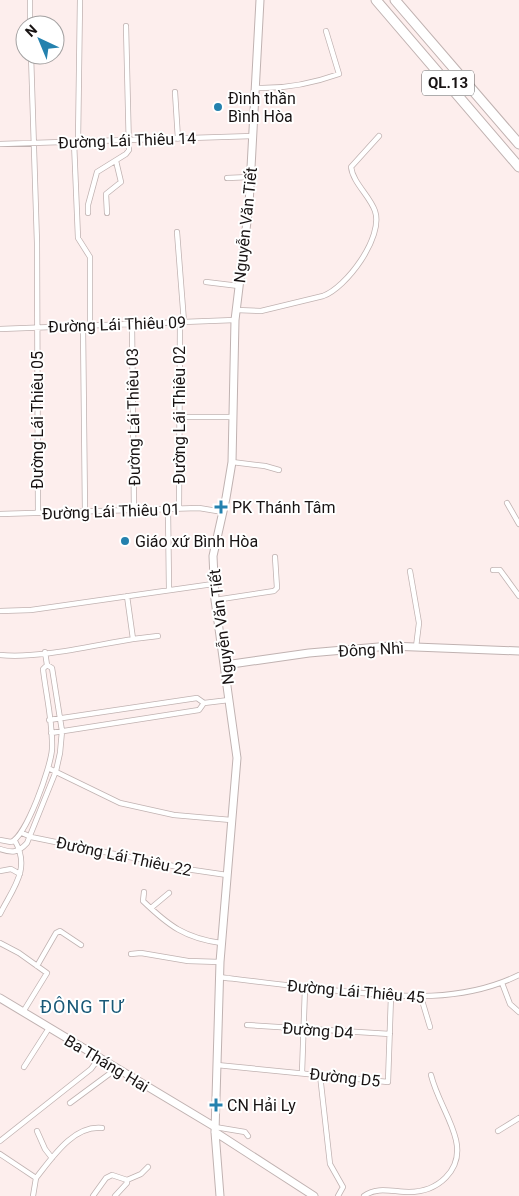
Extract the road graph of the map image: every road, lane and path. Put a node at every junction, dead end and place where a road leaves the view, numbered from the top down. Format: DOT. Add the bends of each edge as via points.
graph roads {
  1 [pos="30,0"];
  2 [pos="80,0"];
  3 [pos="260,0"];
  4 [pos="376,0"];
  5 [pos="395,0"];
  6 [pos="30,15"];
  7 [pos="126,26"];
  8 [pos="326,31"];
  9 [pos="31,65"];
  10 [pos="465,81"];
  11 [pos="256,88"];
  12 [pos="454,90"];
  13 [pos="175,92"];
  14 [pos="253,136"];
  15 [pos="378,136"];
  16 [pos="178,139"];
  17 [pos="129,140"];
  18 [pos="76,142"];
  19 [pos="33,143"];
  20 [pos="0,144"];
  21 [pos="519,144"];
  22 [pos="116,161"];
  23 [pos="519,167"];
  24 [pos="250,177"];
  25 [pos="227,178"];
  26 [pos="88,213"];
  27 [pos="107,213"];
  28 [pos="176,232"];
  29 [pos="206,282"];
  30 [pos="239,286"];
  31 [pos="236,310"];
  32 [pos="235,320"];
  33 [pos="182,322"];
  34 [pos="132,324"];
  35 [pos="90,325"];
  36 [pos="83,326"];
  37 [pos="36,327"];
  38 [pos="0,329"];
  39 [pos="179,417"];
  40 [pos="233,418"];
  41 [pos="232,462"];
  42 [pos="279,470"];
  43 [pos="507,502"];
  44 [pos="168,509"];
  45 [pos="179,509"];
  46 [pos="134,510"];
  47 [pos="85,512"];
  48 [pos="222,512"];
  49 [pos="38,513"];
  50 [pos="0,514"];
  51 [pos="519,524"];
  52 [pos="275,557"];
  53 [pos="493,570"];
  54 [pos="410,572"];
  55 [pos="213,584"];
  56 [pos="170,590"];
  57 [pos="127,596"];
  58 [pos="519,596"];
  59 [pos="215,600"];
  60 [pos="0,611"];
  61 [pos="158,636"];
  62 [pos="133,639"];
  63 [pos="416,647"];
  64 [pos="519,651"];
  65 [pos="45,652"];
  66 [pos="0,655"];
  67 [pos="225,665"];
  68 [pos="47,666"];
  69 [pos="229,700"];
  70 [pos="204,703"];
  71 [pos="154,704"];
  72 [pos="104,712"];
  73 [pos="155,716"];
  74 [pos="60,719"];
  75 [pos="49,720"];
  76 [pos="106,724"];
  77 [pos="62,731"];
  78 [pos="51,733"];
  79 [pos="48,768"];
  80 [pos="56,771"];
  81 [pos="231,820"];
  82 [pos="22,833"];
  83 [pos="31,837"];
  84 [pos="0,840"];
  85 [pos="15,841"];
  86 [pos="0,849"];
  87 [pos="20,850"];
  88 [pos="0,871"];
  89 [pos="20,874"];
  90 [pos="227,875"];
  91 [pos="144,892"];
  92 [pos="169,893"];
  93 [pos="151,908"];
  94 [pos="0,914"];
  95 [pos="0,943"];
  96 [pos="221,943"];
  97 [pos="81,945"];
  98 [pos="131,954"];
  99 [pos="220,962"];
  100 [pos="37,966"];
  101 [pos="519,975"];
  102 [pos="220,977"];
  103 [pos="502,983"];
  104 [pos="305,988"];
  105 [pos="391,996"];
  106 [pos="421,997"];
  107 [pos="0,998"];
  108 [pos="23,1012"];
  109 [pos="519,1012"];
  110 [pos="247,1025"];
  111 [pos="430,1027"];
  112 [pos="49,1028"];
  113 [pos="303,1029"];
  114 [pos="390,1034"];
  115 [pos="99,1058"];
  116 [pos="217,1065"];
  117 [pos="24,1066"];
  118 [pos="116,1069"];
  119 [pos="302,1073"];
  120 [pos="320,1075"];
  121 [pos="431,1075"];
  122 [pos="70,1103"];
  123 [pos="519,1118"];
  124 [pos="102,1128"];
  125 [pos="215,1130"];
  126 [pos="37,1131"];
  127 [pos="498,1131"];
  128 [pos="248,1136"];
  129 [pos="0,1141"];
  130 [pos="0,1154"];
  131 [pos="52,1158"];
  132 [pos="148,1167"];
  133 [pos="36,1178"];
  134 [pos="127,1180"];
  135 [pos="34,1196"];
  136 [pos="93,1196"];
  137 [pos="115,1196"];
  138 [pos="220,1196"];
  139 [pos="314,1196"];
  140 [pos="338,1196"];
  141 [pos="364,1196"];
  1 -- 6 [label="street"];
  2 -- 18 [label="street"];
  3 -- 11 [label="street, Nguyễn Văn Tiết"];
  4 -- 12 [label="highway, QL.13"];
  5 -- 10 [label="highway, QL.13"];
  7 -- 17 [label="street"];
  8 -- 11 [label="street" via="339,74 289,88"];
  9 -- 19 [label="street, Đường Lái Thiêu 05"];
  10 -- 12 [label="highway"];
  10 -- 21 [label="highway, QL.13"];
  11 -- 14 [label="street, Nguyễn Văn Tiết"];
  12 -- 23 [label="highway, QL.13"];
  13 -- 16 [label="street"];
  14 -- 16 [label="street, Đường Lái Thiêu 14"];
  14 -- 24 [label="street, Nguyễn Văn Tiết"];
  15 -- 31 [label="street" via="351,167 377,214 364,255 347,278 332,293 323,296 261,311"];
  16 -- 17 [label="street, Đường Lái Thiêu 14"];
  17 -- 18 [label="street, Đường Lái Thiêu 14"];
  17 -- 22 [label="street" via="126,154"];
  18 -- 19 [label="street, Đường Lái Thiêu 14"];
  18 -- 35 [label="street" via="78,238 90,257"];
  19 -- 20 [label="street, Đường Lái Thiêu 14"];
  19 -- 37 [label="street, Đường Lái Thiêu 05"];
  22 -- 26 [label="street" via="96,176"];
  22 -- 27 [label="street" via="122,182 106,194"];
  24 -- 25 [label="street"];
  24 -- 30 [label="street, Nguyễn Văn Tiết"];
  28 -- 33 [label="street, Đường Lái Thiêu 02"];
  29 -- 30 [label="street"];
  30 -- 31 [label="street, Nguyễn Văn Tiết"];
  31 -- 32 [label="street, Nguyễn Văn Tiết"];
  32 -- 33 [label="street, Đường Lái Thiêu 09"];
  32 -- 40 [label="street, Nguyễn Văn Tiết"];
  33 -- 34 [label="street, Đường Lái Thiêu 09"];
  33 -- 39 [label="street, Đường Lái Thiêu 02"];
  34 -- 35 [label="street, Đường Lái Thiêu 09"];
  34 -- 46 [label="street, Đường Lái Thiêu 03"];
  35 -- 36 [label="street, Đường Lái Thiêu 09"];
  36 -- 37 [label="street, Đường Lái Thiêu 09"];
  36 -- 47 [label="street"];
  37 -- 38 [label="street, Đường Lái Thiêu 09"];
  37 -- 49 [label="street, Đường Lái Thiêu 05"];
  39 -- 40 [label="street"];
  39 -- 45 [label="street, Đường Lái Thiêu 02"];
  40 -- 41 [label="street, Nguyễn Văn Tiết"];
  41 -- 42 [label="street"];
  41 -- 48 [label="street, Nguyễn Văn Tiết"];
  43 -- 51 [label="street"];
  44 -- 45 [label="street, Đường Lái Thiêu 01"];
  44 -- 46 [label="street, Đường Lái Thiêu 01"];
  44 -- 56 [label="street"];
  45 -- 48 [label="street, Đường Lái Thiêu 01"];
  46 -- 47 [label="street, Đường Lái Thiêu 01"];
  47 -- 49 [label="street, Đường Lái Thiêu 01"];
  48 -- 55 [label="street, Nguyễn Văn Tiết" via="213,556"];
  49 -- 50 [label="street, Đường Lái Thiêu 01"];
  52 -- 59 [label="street" via="278,588 274,591"];
  53 -- 58 [label="street" via="500,570"];
  54 -- 63 [label="street" via="419,623"];
  55 -- 56 [label="street"];
  55 -- 59 [label="street, Nguyễn Văn Tiết"];
  56 -- 57 [label="street"];
  57 -- 60 [label="street" via="31,610"];
  57 -- 62 [label="street"];
  59 -- 67 [label="street, Nguyễn Văn Tiết"];
  61 -- 62 [label="street"];
  62 -- 65 [label="street"];
  63 -- 64 [label="street, Đông Nhì"];
  63 -- 67 [label="street, Đông Nhì" via="309,653"];
  65 -- 66 [label="street"];
  65 -- 68 [label="street"];
  67 -- 69 [label="street, Nguyễn Văn Tiết"];
  68 -- 74 [label="street" via="52,668"];
  68 -- 75 [label="street" via="43,669"];
  69 -- 70 [label="street"];
  69 -- 81 [label="street, Nguyễn Văn Tiết" via="236,758"];
  70 -- 71 [label="street" via="197,698"];
  70 -- 73 [label="street" via="199,710"];
  71 -- 72 [label="street"];
  71 -- 73 [label="street"];
  72 -- 74 [label="street"];
  72 -- 76 [label="street"];
  73 -- 76 [label="street"];
  74 -- 75 [label="street"];
  74 -- 77 [label="street"];
  75 -- 78 [label="street"];
  76 -- 77 [label="street"];
  77 -- 78 [label="street"];
  77 -- 80 [label="street"];
  78 -- 79 [label="street"];
  79 -- 80 [label="street"];
  79 -- 82 [label="street"];
  80 -- 81 [label="street" via="120,803 174,815"];
  80 -- 83 [label="street"];
  81 -- 90 [label="street, Nguyễn Văn Tiết"];
  82 -- 83 [label="street, Đường Lái Thiêu 22"];
  82 -- 85 [label="street"];
  83 -- 87 [label="street"];
  83 -- 90 [label="street, Đường Lái Thiêu 22"];
  84 -- 85 [label="street"];
  85 -- 87 [label="street"];
  86 -- 87 [label="street" via="13,853"];
  87 -- 89 [label="street" via="23,867"];
  88 -- 89 [label="street" via="11,869"];
  89 -- 94 [label="street"];
  90 -- 96 [label="street, Nguyễn Văn Tiết"];
  91 -- 93 [label="street" via="142,899"];
  92 -- 93 [label="street"];
  93 -- 96 [label="street" via="186,935"];
  95 -- 100 [label="street"];
  96 -- 99 [label="street, Nguyễn Văn Tiết"];
  97 -- 100 [label="street" via="60,931"];
  98 -- 99 [label="street" via="141,952 180,960"];
  99 -- 102 [label="street, Nguyễn Văn Tiết"];
  100 -- 108 [label="street" via="47,973"];
  101 -- 103 [label="street, Đường Lái Thiêu 45"];
  102 -- 104 [label="street, Đường Lái Thiêu 45"];
  102 -- 116 [label="street, Nguyễn Văn Tiết"];
  103 -- 106 [label="street, Đường Lái Thiêu 45" via="475,992"];
  103 -- 109 [label="street" via="510,1004"];
  104 -- 105 [label="street, Đường Lái Thiêu 45"];
  104 -- 113 [label="street"];
  105 -- 106 [label="street, Đường Lái Thiêu 45"];
  105 -- 114 [label="street"];
  106 -- 111 [label="street"];
  107 -- 108 [label="street, Ba Tháng Hai"];
  108 -- 112 [label="street, Ba Tháng Hai"];
  110 -- 113 [label="street, Đường D4"];
  112 -- 115 [label="street, Ba Tháng Hai"];
  112 -- 117 [label="street"];
  113 -- 114 [label="street, Đường D4"];
  113 -- 119 [label="street"];
  114 -- 120 [label="street, Đường D5" via="388,1082"];
  115 -- 118 [label="street, Ba Tháng Hai"];
  115 -- 129 [label="street" via="91,1069"];
  116 -- 119 [label="street, Đường D5"];
  116 -- 125 [label="street, Nguyễn Văn Tiết"];
  118 -- 122 [label="street"];
  118 -- 125 [label="street, Ba Tháng Hai"];
  119 -- 120 [label="street, Đường D5"];
  120 -- 140 [label="street" via="330,1164 344,1187"];
  121 -- 141 [label="street" via="456,1142 455,1162 446,1180 425,1190 374,1190"];
  123 -- 127 [label="street"];
  124 -- 131 [label="street" via="94,1127 77,1134"];
  125 -- 128 [label="street" via="245,1132"];
  125 -- 138 [label="street, Nguyễn Văn Tiết"];
  125 -- 139 [label="street, Ba Tháng Hai"];
  126 -- 131 [label="street"];
  130 -- 133 [label="street"];
  131 -- 133 [label="street"];
  132 -- 134 [label="street"];
  133 -- 135 [label="street"];
  134 -- 136 [label="street" via="112,1175"];
  134 -- 137 [label="street"];
}
